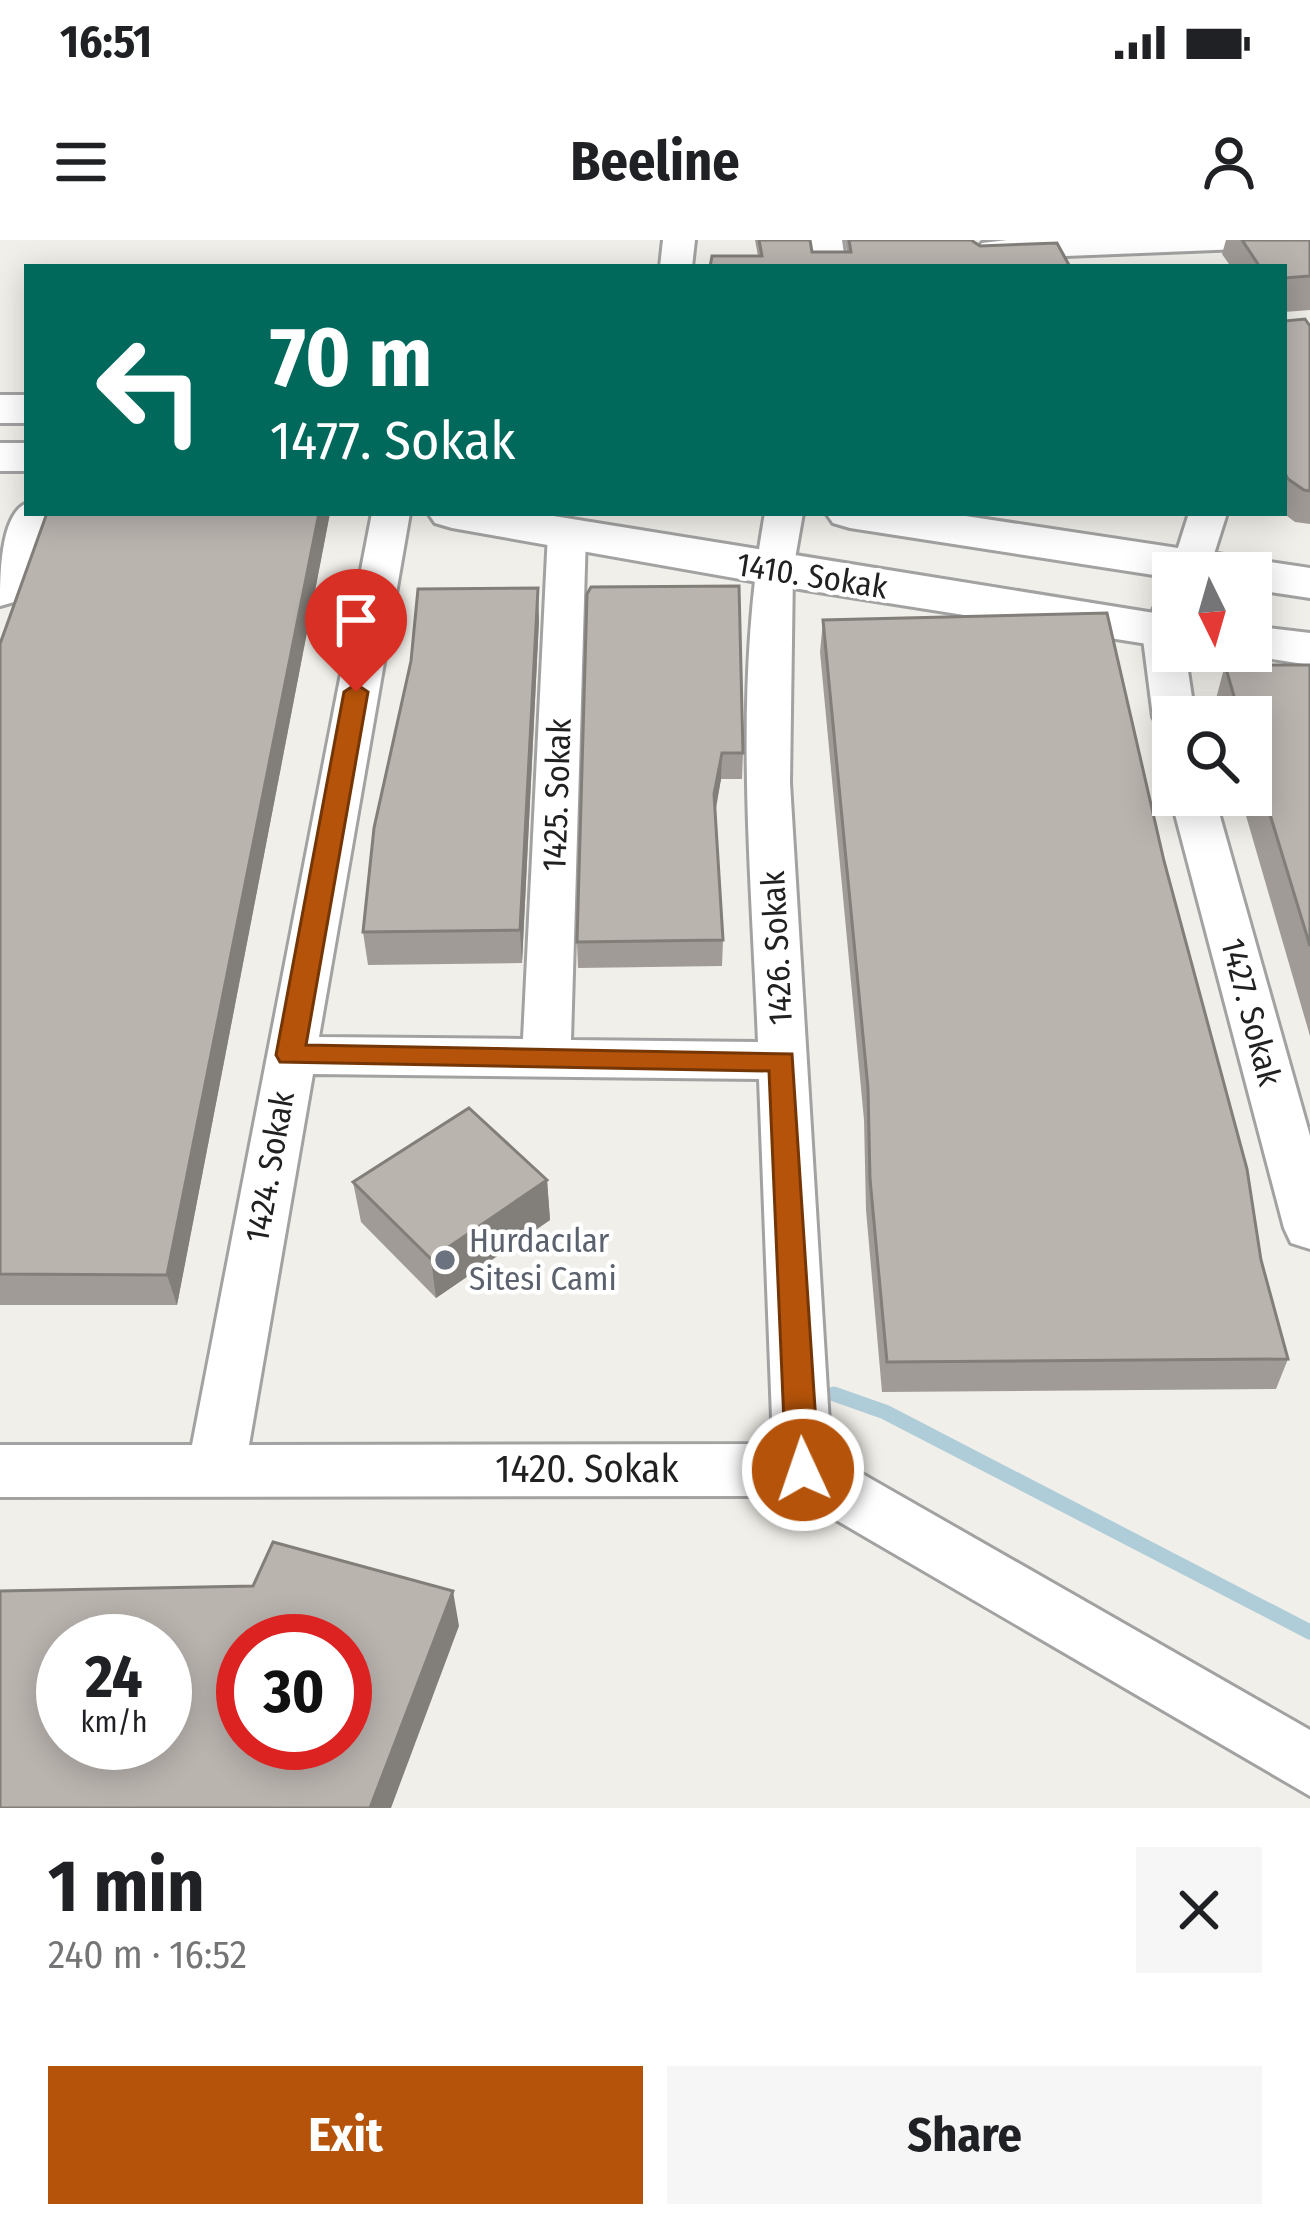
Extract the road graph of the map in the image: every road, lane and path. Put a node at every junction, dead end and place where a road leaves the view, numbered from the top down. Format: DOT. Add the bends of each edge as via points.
graph roads {
  1 [pos="1240,240"];
  2 [pos="1095,251"];
  3 [pos="979,252"];
  4 [pos="31,516"];
  5 [pos="390,516"];
  6 [pos="469,516"];
  7 [pos="783,516"];
  8 [pos="862,516"];
  9 [pos="1207,516"];
  10 [pos="567,533"];
  11 [pos="1199,552"];
  12 [pos="774,570"];
  13 [pos="1272,577"];
  14 [pos="1310,583"];
  15 [pos="1152,588"];
  16 [pos="0,594"];
  17 [pos="1152,595"];
  18 [pos="1272,644"];
  19 [pos="1310,649"];
  20 [pos="1198,816"];
  21 [pos="290,1055"];
  22 [pos="546,1058"];
  23 [pos="782,1061"];
  24 [pos="1310,1228"];
  25 [pos="216,1467"];
  26 [pos="803,1470"];
  27 [pos="0,1471"];
  28 [pos="1310,1765"];
  1 -- 2 [label="street"];
  2 -- 3 [label="street"];
  4 -- 16 [label="street"];
  5 -- 21 [label="street, 1424. Sokak"];
  6 -- 10 [label="street, 1410. Sokak"];
  7 -- 12 [label="street"];
  8 -- 15 [label="street, 1410. Sokak"];
  9 -- 11 [label="street"];
  10 -- 12 [label="street, 1410. Sokak"];
  10 -- 22 [label="street, 1425. Sokak"];
  12 -- 17 [label="street, 1410. Sokak"];
  12 -- 23 [label="street, 1426. Sokak" via="769,783"];
  13 -- 14 [label="street"];
  18 -- 19 [label="street"];
  20 -- 24 [label="street, 1427. Sokak"];
  21 -- 22 [label="street"];
  21 -- 25 [label="street, 1424. Sokak"];
  22 -- 23 [label="street"];
  23 -- 26 [label="street, 1426. Sokak"];
  25 -- 26 [label="street, 1420. Sokak"];
  25 -- 27 [label="street, 1420. Sokak"];
  26 -- 28 [label="street, 1420. Sokak"];
}
